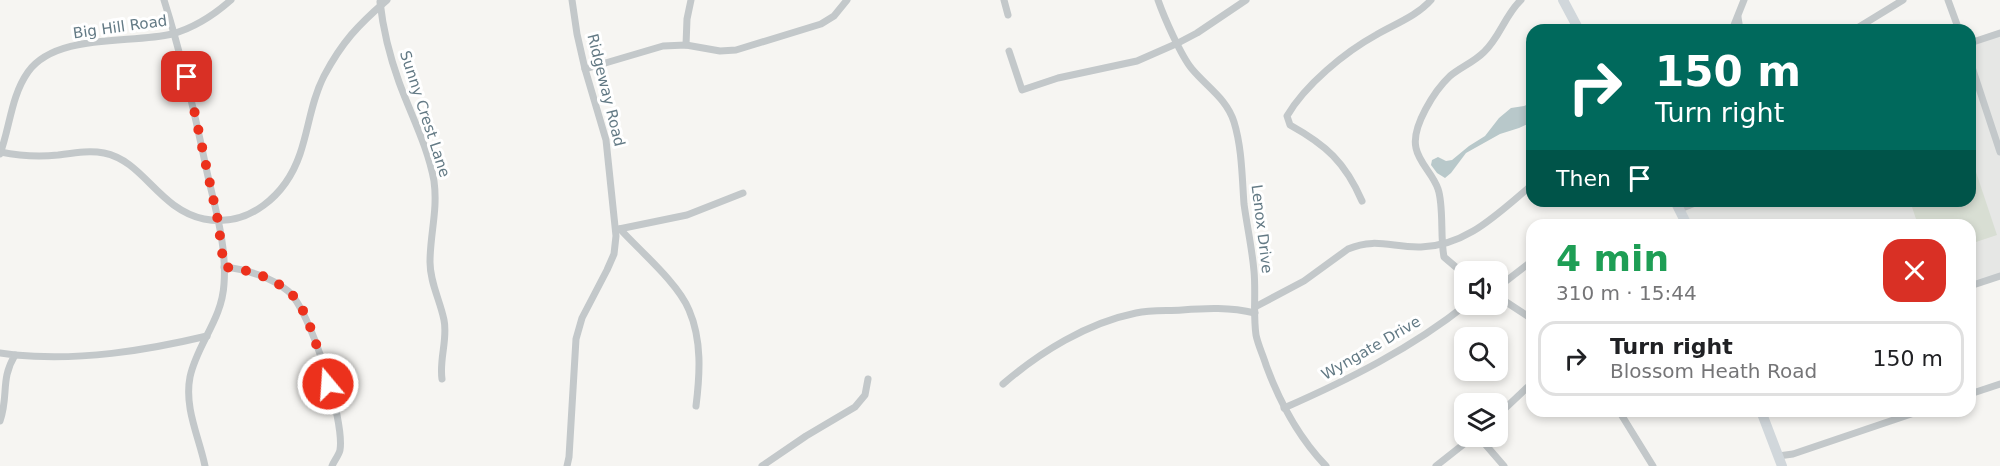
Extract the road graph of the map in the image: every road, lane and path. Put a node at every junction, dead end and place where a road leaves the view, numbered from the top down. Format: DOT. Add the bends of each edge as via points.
graph roads {
  1 [pos="164,0"];
  2 [pos="231,0"];
  3 [pos="387,0"];
  4 [pos="572,0"];
  5 [pos="691,0"];
  6 [pos="847,0"];
  7 [pos="1004,0"];
  8 [pos="1158,0"];
  9 [pos="1246,0"];
  10 [pos="1431,0"];
  11 [pos="1521,0"];
  12 [pos="1563,0"];
  13 [pos="1744,0"];
  14 [pos="1903,0"];
  15 [pos="1948,0"];
  16 [pos="380,3"];
  17 [pos="1008,15"];
  18 [pos="1738,17"];
  19 [pos="1576,24"];
  20 [pos="1735,24"];
  21 [pos="1739,24"];
  22 [pos="1864,24"];
  23 [pos="1957,24"];
  24 [pos="175,33"];
  25 [pos="2000,33"];
  26 [pos="1976,41"];
  27 [pos="1178,43"];
  28 [pos="686,45"];
  29 [pos="1009,51"];
  30 [pos="585,69"];
  31 [pos="1976,79"];
  32 [pos="2000,152"];
  33 [pos="0,153"];
  34 [pos="1526,190"];
  35 [pos="743,194"];
  36 [pos="1362,201"];
  37 [pos="218,221"];
  38 [pos="618,229"];
  39 [pos="1442,246"];
  40 [pos="1526,266"];
  41 [pos="224,267"];
  42 [pos="1454,267"];
  43 [pos="2000,276"];
  44 [pos="1508,280"];
  45 [pos="1976,284"];
  46 [pos="1508,303"];
  47 [pos="1255,310"];
  48 [pos="1454,313"];
  49 [pos="1526,315"];
  50 [pos="207,336"];
  51 [pos="0,352"];
  52 [pos="15,355"];
  53 [pos="442,379"];
  54 [pos="868,379"];
  55 [pos="1003,384"];
  56 [pos="2000,384"];
  57 [pos="1526,388"];
  58 [pos="1976,392"];
  59 [pos="696,406"];
  60 [pos="1508,406"];
  61 [pos="1284,408"];
  62 [pos="1623,417"];
  63 [pos="1763,417"];
  64 [pos="1902,417"];
  65 [pos="0,421"];
  66 [pos="1461,447"];
  67 [pos="1486,447"];
  68 [pos="1780,461"];
  69 [pos="205,466"];
  70 [pos="332,466"];
  71 [pos="567,466"];
  72 [pos="762,466"];
  73 [pos="1326,466"];
  74 [pos="1436,466"];
  75 [pos="1504,466"];
  76 [pos="1653,466"];
  1 -- 24 [label="street"];
  2 -- 24 [label="street, Big Hill Road" via="207,18"];
  3 -- 16 [label="street"];
  4 -- 30 [label="street, Ridgeway Road"];
  5 -- 28 [label="street"];
  6 -- 28 [label="street" via="821,24 736,50"];
  7 -- 17 [label="street"];
  8 -- 27 [label="street, Lenox Drive"];
  9 -- 27 [label="street"];
  10 -- 36 [label="street" via="1419,12 1372,37 1329,69 1289,113 1290,125 1331,152"];
  11 -- 39 [label="street" via="1485,51 1440,86 1416,131 1418,156 1441,200"];
  12 -- 19 [label="main road"];
  13 -- 18 [label="street"];
  14 -- 22 [label="street"];
  15 -- 23 [label="street"];
  16 -- 37 [label="street" via="346,39 324,76 301,153 287,180 259,209"];
  16 -- 53 [label="street, Sunny Crest Lane" via="393,62 434,180 436,211 430,264 445,329"];
  18 -- 20 [label="street"];
  18 -- 21 [label="street"];
  24 -- 33 [label="street, Big Hill Road" via="86,44 44,56 29,71 15,97"];
  24 -- 37 [label="street"];
  25 -- 26 [label="street"];
  27 -- 29 [label="street" via="1137,61 1022,90"];
  27 -- 47 [label="street, Lenox Drive" via="1188,64 1223,100 1233,120 1254,266"];
  28 -- 30 [label="street" via="663,46"];
  30 -- 38 [label="street, Ridgeway Road" via="606,140"];
  31 -- 32 [label="street"];
  33 -- 37 [label="street" via="30,156 91,151 111,155 132,166 180,210"];
  34 -- 39 [label="street" via="1477,230"];
  35 -- 38 [label="street" via="687,214"];
  37 -- 41 [label="street"];
  38 -- 59 [label="street" via="665,277 688,308 699,350"];
  38 -- 71 [label="street, Ridgeway Road" via="608,270 582,318 576,339"];
  39 -- 42 [label="street" via="1446,261"];
  39 -- 47 [label="street" via="1380,242 1358,245"];
  40 -- 44 [label="street"];
  41 -- 50 [label="street" via="220,308"];
  41 -- 70 [label="street" via="265,278 296,300 311,330 338,416 340,451"];
  43 -- 45 [label="street"];
  46 -- 49 [label="street"];
  47 -- 55 [label="street" via="1209,308 1126,316 1058,345"];
  47 -- 61 [label="street, Lenox Drive" via="1258,342"];
  48 -- 61 [label="street, Wyngate Drive" via="1360,373"];
  50 -- 52 [label="street" via="132,352 61,357"];
  50 -- 69 [label="street" via="188,392"];
  51 -- 52 [label="street"];
  52 -- 65 [label="street" via="4,375"];
  54 -- 72 [label="street" via="865,395 855,408"];
  56 -- 58 [label="street"];
  57 -- 60 [label="street"];
  61 -- 73 [label="street, Lenox Drive"];
  62 -- 76 [label="street"];
  63 -- 68 [label="main road"];
  64 -- 68 [label="street"];
  66 -- 74 [label="street"];
  67 -- 75 [label="street"];
}
